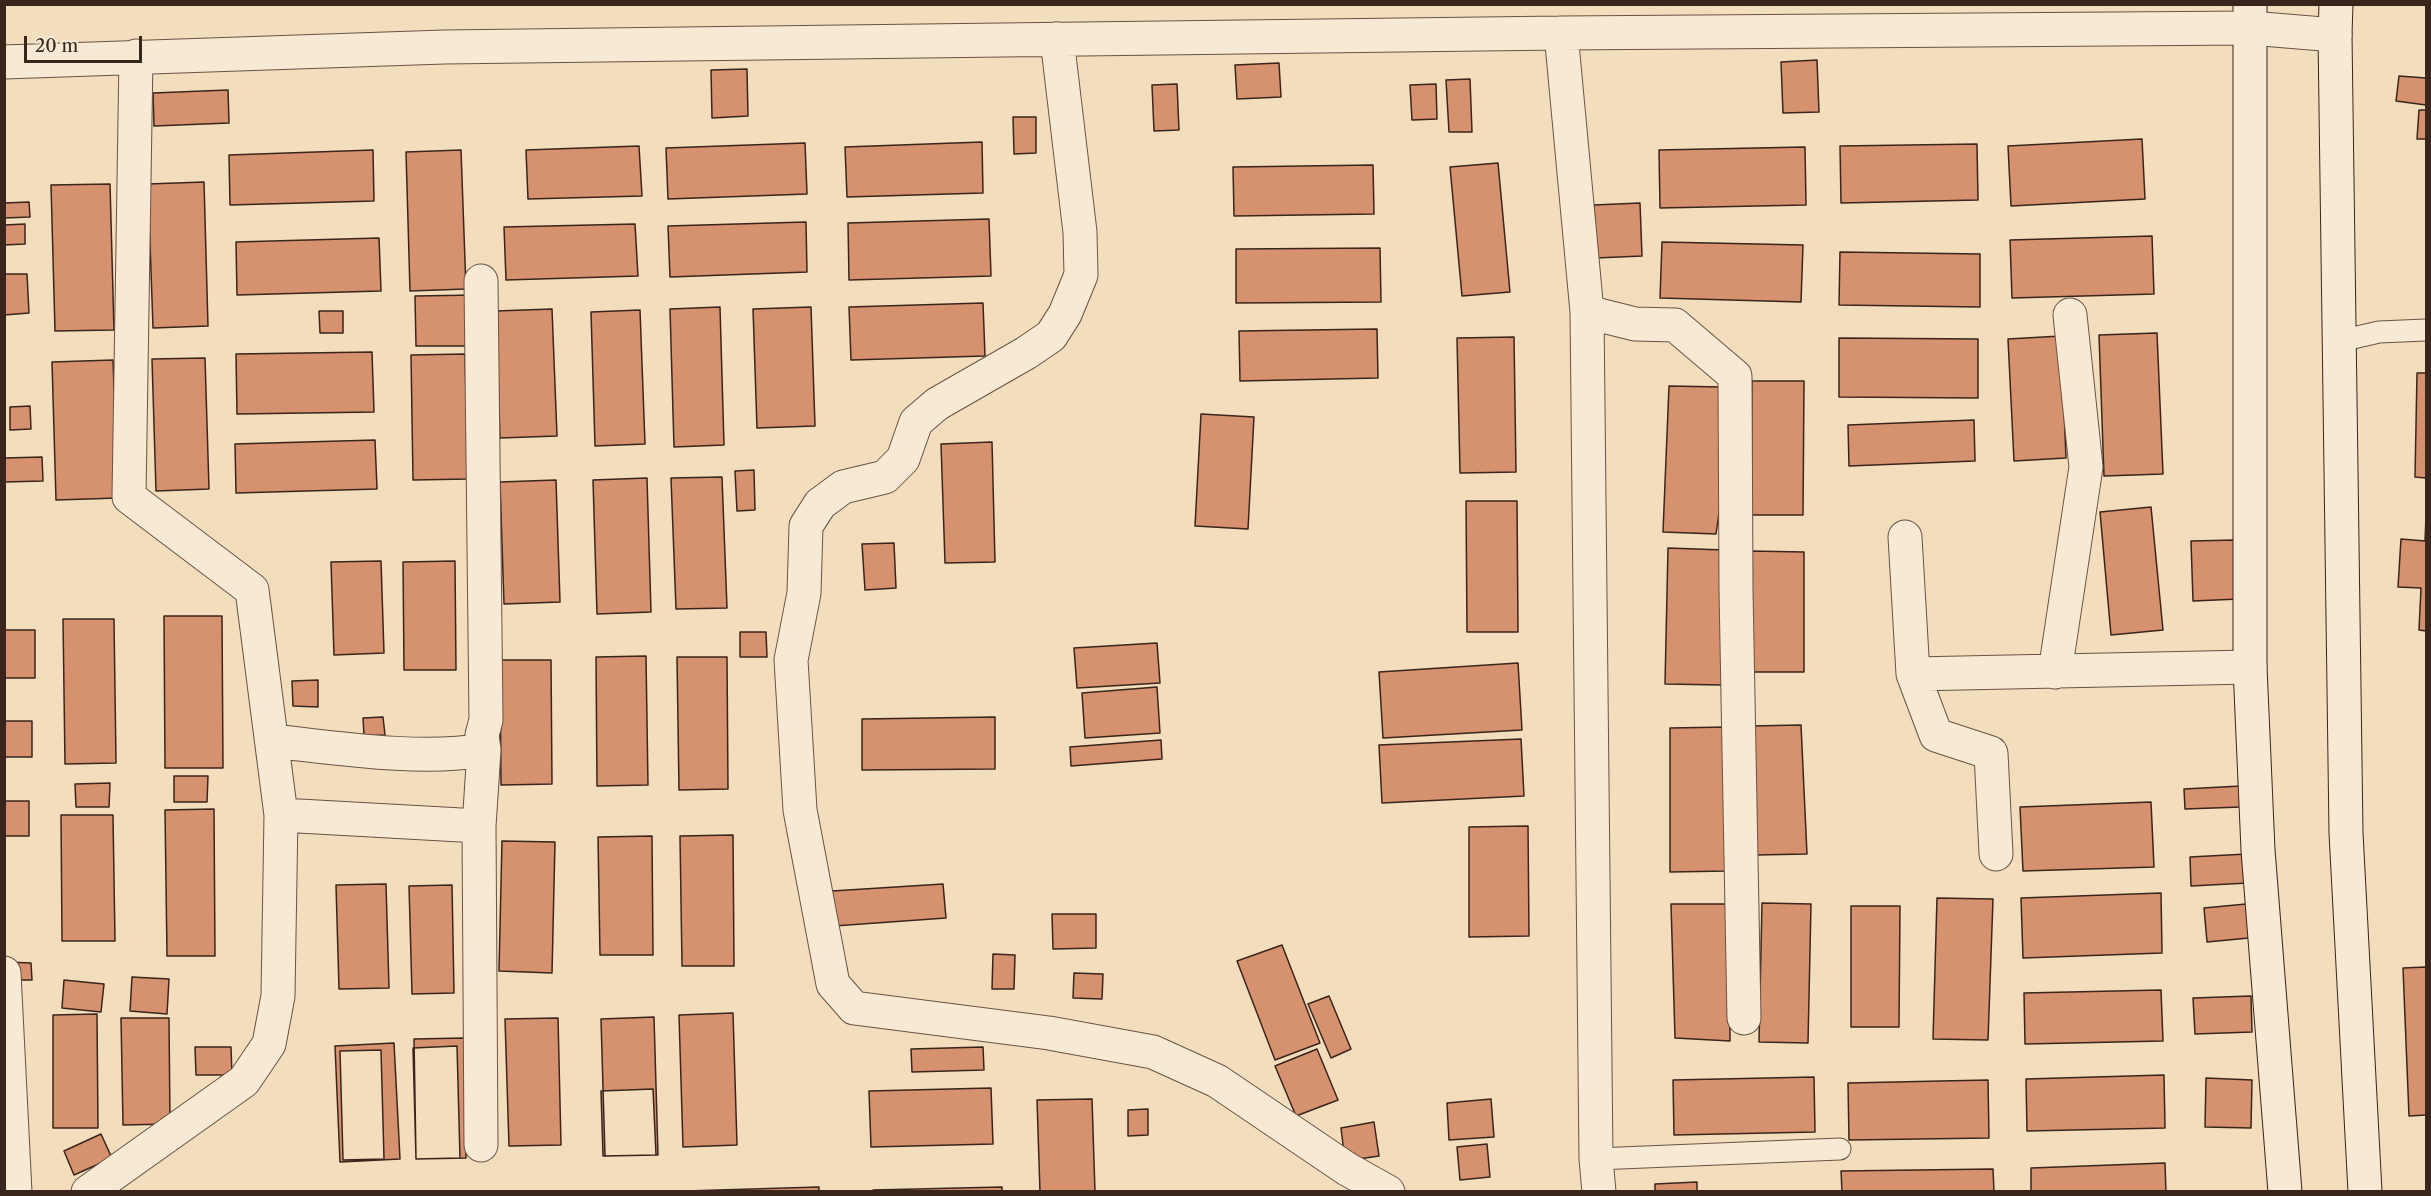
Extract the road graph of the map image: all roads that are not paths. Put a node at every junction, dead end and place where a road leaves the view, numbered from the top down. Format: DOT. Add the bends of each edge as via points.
graph roads {
  1 [pos="2250,16"];
  2 [pos="2336,20"];
  3 [pos="1562,33"];
  4 [pos="1057,39"];
  5 [pos="136,56"];
  6 [pos="4,62"];
  7 [pos="481,281"];
  8 [pos="1587,312"];
  9 [pos="2070,315"];
  10 [pos="2427,330"];
  11 [pos="2340,341"];
  12 [pos="1905,537"];
  13 [pos="2250,667"];
  14 [pos="2055,672"];
  15 [pos="1913,674"];
  16 [pos="273,741"];
  17 [pos="484,750"];
  18 [pos="281,815"];
  19 [pos="479,826"];
  20 [pos="1996,854"];
  21 [pos="4,973"];
  22 [pos="1744,1018"];
  23 [pos="481,1145"];
  24 [pos="1840,1149"];
  25 [pos="1596,1159"];
  26 [pos="15,1191"];
  27 [pos="88,1191"];
  28 [pos="1388,1191"];
  29 [pos="1599,1191"];
  30 [pos="2285,1191"];
  31 [pos="2365,1191"];
  1 -- 2 [label="street"];
  1 -- 3 [label="street"];
  1 -- 13 [label="street"];
  2 -- 11 [label="street"];
  3 -- 4 [label="street"];
  3 -- 8 [label="street"];
  4 -- 5 [label="street" via="444,47"];
  4 -- 28 [label="street" via="1080,232 1081,275 1065,314 1051,336 937,404 916,422 903,459 885,477 843,487 820,504 806,526 804,593 791,660 800,810 833,984 854,1008 1049,1033 1153,1052 1217,1081 1347,1169"];
  5 -- 6 [label="street"];
  5 -- 16 [label="street" via="129,497 252,590"];
  7 -- 17 [label="street"];
  8 -- 22 [label="street" via="1635,324 1675,325 1734,376"];
  8 -- 25 [label="street"];
  9 -- 14 [label="street" via="2086,467"];
  10 -- 11 [label="lane" via="2379,332"];
  11 -- 31 [label="street" via="2346,833"];
  12 -- 15 [label="street"];
  13 -- 14 [label="street"];
  13 -- 30 [label="street" via="2258,850"];
  14 -- 15 [label="street"];
  15 -- 20 [label="street" via="1936,735 1991,753"];
  16 -- 17 [label="street" via="459,755"];
  16 -- 18 [label="street"];
  17 -- 19 [label="street"];
  18 -- 19 [label="street"];
  18 -- 27 [label="street" via="278,996 269,1044 244,1081"];
  19 -- 23 [label="street"];
  21 -- 26 [label="street"];
  24 -- 25 [label="lane"];
  25 -- 29 [label="street"];
}
